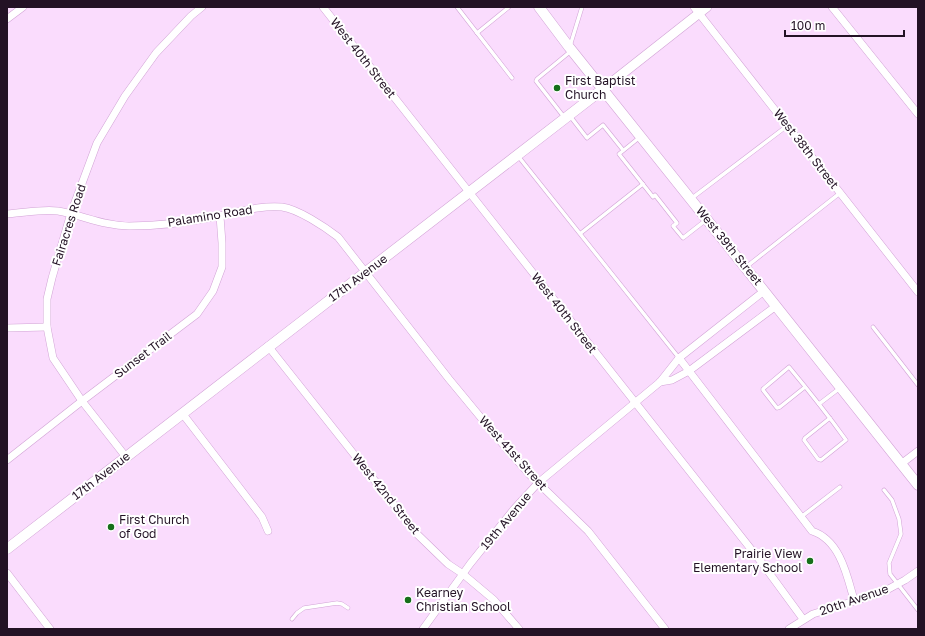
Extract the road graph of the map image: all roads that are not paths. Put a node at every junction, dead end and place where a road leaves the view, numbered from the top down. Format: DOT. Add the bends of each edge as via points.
graph roads {
  1 [pos="22,7"];
  2 [pos="202,7"];
  3 [pos="323,7"];
  4 [pos="457,7"];
  5 [pos="509,7"];
  6 [pos="539,7"];
  7 [pos="582,7"];
  8 [pos="707,7"];
  9 [pos="832,7"];
  10 [pos="697,10"];
  11 [pos="7,19"];
  12 [pos="477,33"];
  13 [pos="571,49"];
  14 [pos="512,78"];
  15 [pos="603,89"];
  16 [pos="918,114"];
  17 [pos="567,117"];
  18 [pos="787,126"];
  19 [pos="641,136"];
  20 [pos="623,150"];
  21 [pos="518,155"];
  22 [pos="643,184"];
  23 [pos="469,193"];
  24 [pos="840,193"];
  25 [pos="691,199"];
  26 [pos="7,214"];
  27 [pos="71,214"];
  28 [pos="220,216"];
  29 [pos="707,219"];
  30 [pos="581,233"];
  31 [pos="745,268"];
  32 [pos="366,273"];
  33 [pos="764,291"];
  34 [pos="918,292"];
  35 [pos="776,306"];
  36 [pos="47,327"];
  37 [pos="873,327"];
  38 [pos="7,328"];
  39 [pos="268,346"];
  40 [pos="679,358"];
  41 [pos="689,371"];
  42 [pos="660,382"];
  43 [pos="918,385"];
  44 [pos="805,387"];
  45 [pos="840,387"];
  46 [pos="82,401"];
  47 [pos="634,402"];
  48 [pos="819,404"];
  49 [pos="182,414"];
  50 [pos="830,418"];
  51 [pos="918,452"];
  52 [pos="126,457"];
  53 [pos="7,460"];
  54 [pos="902,464"];
  55 [pos="538,483"];
  56 [pos="918,485"];
  57 [pos="840,487"];
  58 [pos="884,490"];
  59 [pos="801,517"];
  60 [pos="268,531"];
  61 [pos="7,548"];
  62 [pos="918,570"];
  63 [pos="7,573"];
  64 [pos="463,574"];
  65 [pos="897,584"];
  66 [pos="854,600"];
  67 [pos="348,608"];
  68 [pos="918,610"];
  69 [pos="292,619"];
  70 [pos="803,619"];
  71 [pos="50,629"];
  72 [pos="423,629"];
  73 [pos="519,629"];
  74 [pos="665,629"];
  75 [pos="789,629"];
  1 -- 11 [label="street"];
  2 -- 27 [label="street, Fairacres Road" via="156,52 125,96 97,143"];
  3 -- 23 [label="street, West 40th Street"];
  4 -- 12 [label="lane"];
  5 -- 12 [label="lane"];
  6 -- 13 [label="main road, West 39th Street"];
  7 -- 13 [label="lane"];
  8 -- 10 [label="street, 17th Avenue"];
  9 -- 16 [label="street"];
  10 -- 15 [label="street, 17th Avenue"];
  10 -- 18 [label="street, West 38th Street"];
  12 -- 14 [label="lane"];
  13 -- 15 [label="main road, West 39th Street"];
  13 -- 17 [label="lane" via="536,81"];
  15 -- 17 [label="main road, 17th Avenue"];
  15 -- 19 [label="main road, West 39th Street"];
  17 -- 20 [label="lane" via="587,138 603,125"];
  17 -- 21 [label="main road, 17th Avenue"];
  18 -- 24 [label="street, West 38th Street"];
  18 -- 25 [label="lane"];
  19 -- 20 [label="lane"];
  19 -- 25 [label="main road, West 39th Street"];
  20 -- 22 [label="lane" via="619,154"];
  21 -- 23 [label="main road, 17th Avenue"];
  21 -- 30 [label="lane"];
  22 -- 29 [label="lane" via="653,197 655,194 677,223 673,226 683,238"];
  22 -- 30 [label="lane"];
  23 -- 32 [label="main road, 17th Avenue"];
  23 -- 47 [label="street, West 40th Street"];
  24 -- 31 [label="lane"];
  24 -- 34 [label="street, West 38th Street"];
  25 -- 29 [label="main road, West 39th Street"];
  26 -- 27 [label="street, Palamino Road" via="48,210"];
  27 -- 28 [label="street, Palamino Road" via="102,223 128,226 184,223"];
  27 -- 36 [label="street, Fairacres Road" via="49,289"];
  28 -- 32 [label="street, Palamino Road" via="283,207 323,225 338,237"];
  28 -- 46 [label="street, Sunset Trail" via="222,267 213,291 197,314"];
  29 -- 31 [label="main road, West 39th Street"];
  30 -- 40 [label="lane"];
  31 -- 33 [label="main road, West 39th Street"];
  32 -- 39 [label="main road, 17th Avenue"];
  32 -- 55 [label="street, West 41st Street" via="454,385"];
  33 -- 35 [label="main road, West 39th Street"];
  33 -- 40 [label="street, 19th Avenue"];
  35 -- 41 [label="street, 19th Avenue"];
  35 -- 45 [label="main road, West 39th Street"];
  36 -- 38 [label="street"];
  36 -- 46 [label="street, Fairacres Road" via="54,358"];
  37 -- 43 [label="lane"];
  39 -- 49 [label="main road, 17th Avenue"];
  39 -- 64 [label="street, West 42nd Street" via="418,535 448,564"];
  40 -- 41 [label="street"];
  40 -- 42 [label="street, 19th Avenue"];
  41 -- 42 [label="street, 19th Avenue" via="672,380"];
  41 -- 59 [label="street"];
  42 -- 47 [label="street, 19th Avenue"];
  44 -- 44 [label="lane" via="789,367 763,390 777,408"];
  44 -- 48 [label="lane"];
  45 -- 48 [label="lane"];
  45 -- 54 [label="main road, West 39th Street"];
  46 -- 52 [label="street, Fairacres Road"];
  46 -- 53 [label="street, Sunset Trail"];
  47 -- 55 [label="street, 19th Avenue"];
  47 -- 70 [label="street, West 40th Street" via="762,563"];
  48 -- 50 [label="lane"];
  49 -- 52 [label="main road, 17th Avenue"];
  49 -- 60 [label="street" via="262,517"];
  50 -- 50 [label="lane" via="804,440 821,460 846,440"];
  51 -- 54 [label="street"];
  52 -- 61 [label="main road, 17th Avenue"];
  54 -- 56 [label="main road, West 39th Street"];
  55 -- 64 [label="street, 19th Avenue"];
  55 -- 74 [label="street, West 41st Street" via="588,531"];
  57 -- 59 [label="lane"];
  58 -- 65 [label="lane" via="892,500 899,519 901,534 889,563 890,574"];
  59 -- 66 [label="street" via="812,531 820,534 836,550 843,562"];
  62 -- 65 [label="street, 20th Avenue"];
  63 -- 71 [label="street"];
  64 -- 72 [label="street, 19th Avenue"];
  64 -- 73 [label="street, West 42nd Street" via="494,600"];
  65 -- 66 [label="street, 20th Avenue" via="883,592"];
  65 -- 68 [label="lane"];
  66 -- 70 [label="street, 20th Avenue"];
  67 -- 69 [label="lane" via="337,603 304,608"];
  70 -- 75 [label="street, 20th Avenue"];
}
